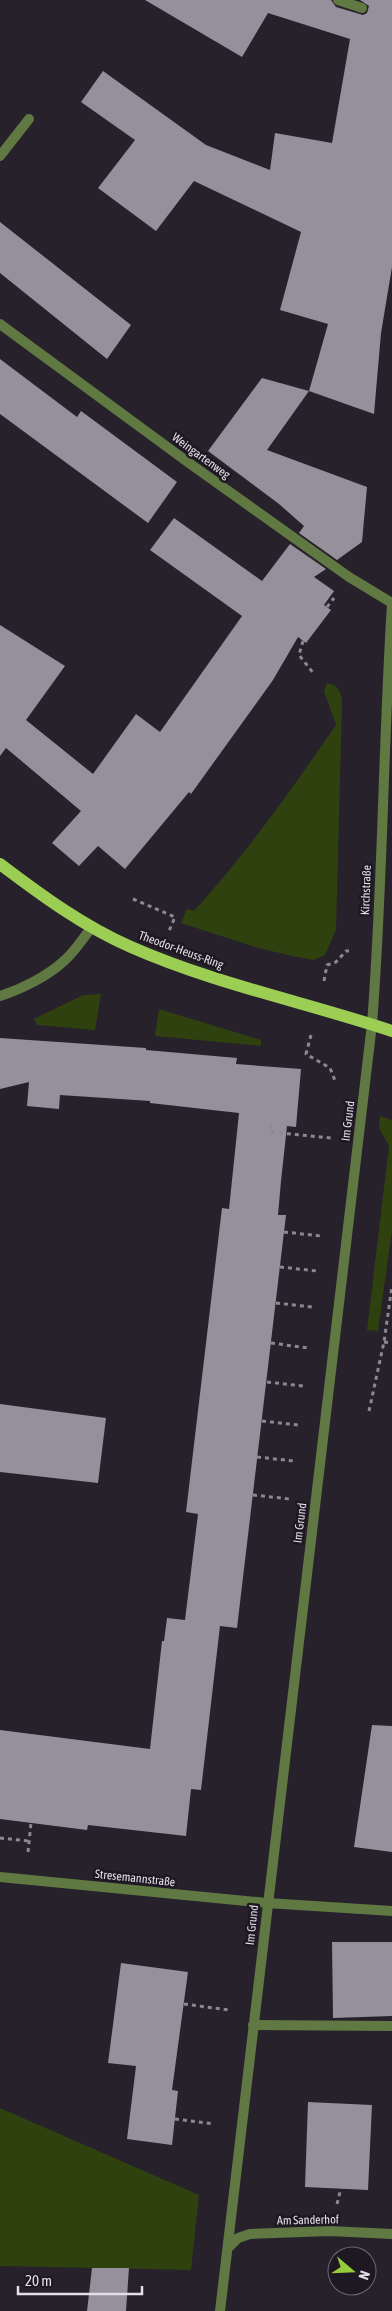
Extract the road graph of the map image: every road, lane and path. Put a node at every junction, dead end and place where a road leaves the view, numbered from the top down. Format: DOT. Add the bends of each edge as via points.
graph roads {
  1 [pos="338,0"];
  2 [pos="362,8"];
  3 [pos="28,118"];
  4 [pos="0,156"];
  5 [pos="0,324"];
  6 [pos="392,604"];
  7 [pos="303,641"];
  8 [pos="314,674"];
  9 [pos="389,736"];
  10 [pos="0,864"];
  11 [pos="133,899"];
  12 [pos="176,917"];
  13 [pos="92,927"];
  14 [pos="0,996"];
  15 [pos="372,1024"];
  16 [pos="392,1031"];
  17 [pos="271,1125"];
  18 [pos="334,1138"];
  19 [pos="284,1232"];
  20 [pos="322,1237"];
  21 [pos="280,1267"];
  22 [pos="318,1271"];
  23 [pos="392,1286"];
  24 [pos="276,1303"];
  25 [pos="314,1308"];
  26 [pos="384,1342"];
  27 [pos="271,1343"];
  28 [pos="392,1343"];
  29 [pos="309,1348"];
  30 [pos="267,1382"];
  31 [pos="304,1386"];
  32 [pos="369,1411"];
  33 [pos="262,1421"];
  34 [pos="300,1426"];
  35 [pos="257,1457"];
  36 [pos="295,1462"];
  37 [pos="253,1495"];
  38 [pos="291,1500"];
  39 [pos="31,1823"];
  40 [pos="0,1838"];
  41 [pos="29,1841"];
  42 [pos="29,1848"];
  43 [pos="0,1877"];
  44 [pos="267,1904"];
  45 [pos="392,1911"];
  46 [pos="184,2004"];
  47 [pos="201,2006"];
  48 [pos="253,2025"];
  49 [pos="392,2026"];
  50 [pos="175,2119"];
  51 [pos="242,2128"];
  52 [pos="392,2234"];
  53 [pos="228,2248"];
  54 [pos="220,2311"];
  1 -- 2 [label="street"];
  3 -- 4 [label="street"];
  5 -- 6 [label="street, Weingartenweg" via="189,463"];
  6 -- 9 [label="street, Kirchstraße"];
  7 -- 8 [label="path" via="299,654"];
  9 -- 15 [label="street, Kirchstraße"];
  10 -- 13 [label="main road, Theodor-Heuss-Ring" via="47,900"];
  11 -- 12 [label="path"];
  13 -- 14 [label="street" via="58,965 14,992"];
  13 -- 15 [label="main road, Theodor-Heuss-Ring" via="166,961 270,996"];
  15 -- 16 [label="main road"];
  15 -- 44 [label="street, Im Grund"];
  17 -- 18 [label="path" via="270,1132"];
  19 -- 20 [label="path"];
  21 -- 22 [label="path"];
  23 -- 26 [label="path"];
  24 -- 25 [label="path"];
  26 -- 28 [label="path"];
  26 -- 32 [label="path"];
  27 -- 29 [label="path"];
  30 -- 31 [label="path"];
  33 -- 34 [label="path"];
  35 -- 36 [label="path"];
  37 -- 38 [label="path"];
  39 -- 41 [label="path"];
  40 -- 41 [label="path"];
  41 -- 42 [label="path"];
  43 -- 44 [label="street, Stresemannstraße"];
  44 -- 45 [label="street, Stresemannstraße"];
  44 -- 48 [label="street, Im Grund"];
  46 -- 47 [label="path"];
  48 -- 49 [label="street"];
  48 -- 51 [label="street, Im Grund"];
  50 -- 51 [label="path"];
  51 -- 53 [label="street, Im Grund"];
  52 -- 53 [label="street, Am Sanderhof" via="250,2234 238,2238"];
  53 -- 54 [label="street, Im Grund"];
}
